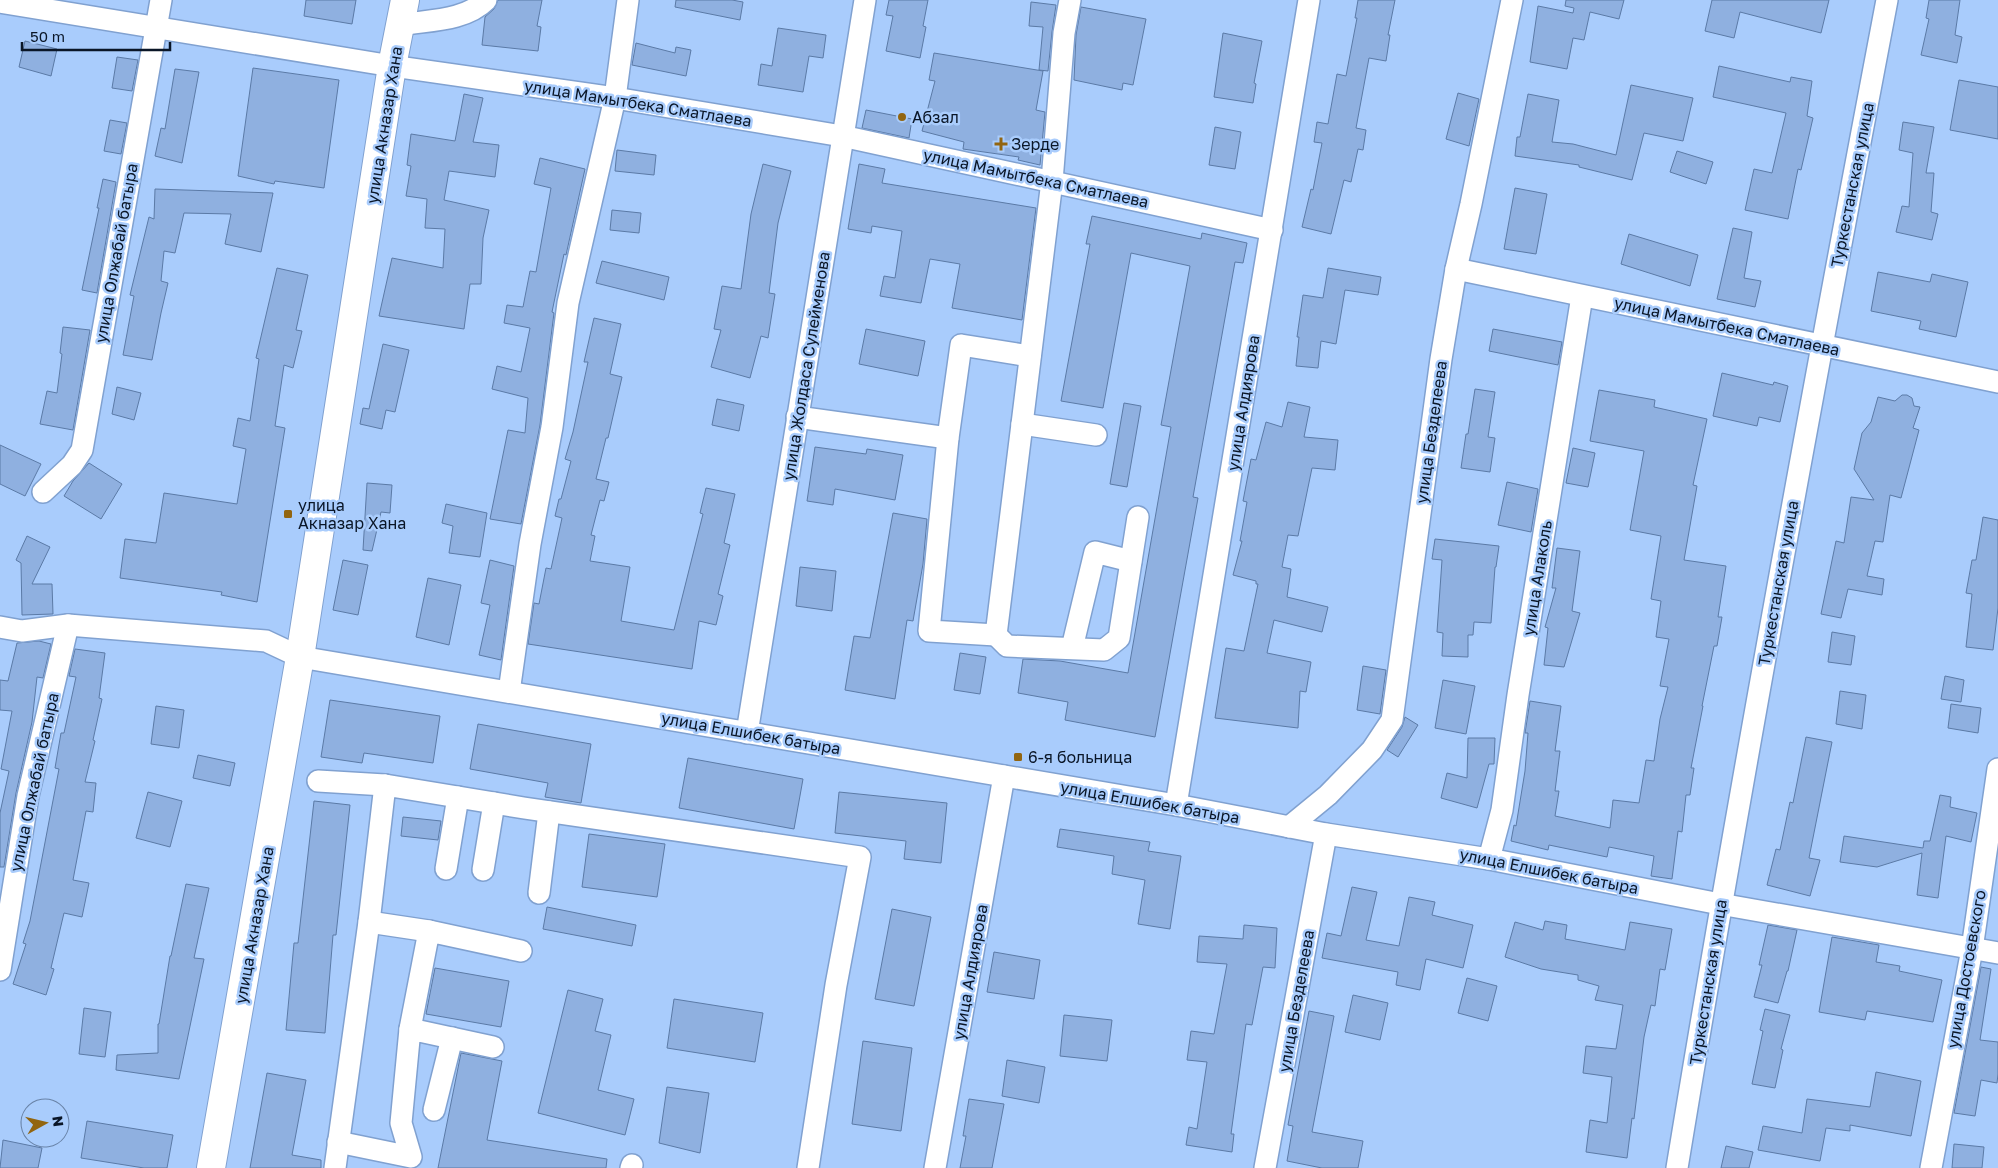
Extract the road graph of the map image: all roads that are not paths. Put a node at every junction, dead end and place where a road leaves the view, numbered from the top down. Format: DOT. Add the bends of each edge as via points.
graph roads {
  1 [pos="161,0"];
  2 [pos="486,0"];
  3 [pos="628,0"];
  4 [pos="865,0"];
  5 [pos="1070,0"];
  6 [pos="1309,0"];
  7 [pos="1512,0"];
  8 [pos="1887,0"];
  9 [pos="0,2"];
  10 [pos="403,13"];
  11 [pos="156,27"];
  12 [pos="392,66"];
  13 [pos="615,98"];
  14 [pos="842,136"];
  15 [pos="1052,181"];
  16 [pos="1272,230"];
  17 [pos="1456,269"];
  18 [pos="1582,296"];
  19 [pos="1821,345"];
  20 [pos="1030,356"];
  21 [pos="1998,382"];
  22 [pos="797,417"];
  23 [pos="1022,424"];
  24 [pos="1096,435"];
  25 [pos="948,438"];
  26 [pos="44,492"];
  27 [pos="1138,517"];
  28 [pos="1131,561"];
  29 [pos="68,625"];
  30 [pos="0,627"];
  31 [pos="996,634"];
  32 [pos="1072,648"];
  33 [pos="300,657"];
  34 [pos="509,692"];
  35 [pos="747,733"];
  36 [pos="1998,769"];
  37 [pos="1004,776"];
  38 [pos="318,781"];
  39 [pos="385,785"];
  40 [pos="458,797"];
  41 [pos="494,803"];
  42 [pos="1176,806"];
  43 [pos="548,812"];
  44 [pos="1289,827"];
  45 [pos="1326,834"];
  46 [pos="1489,859"];
  47 [pos="446,869"];
  48 [pos="483,870"];
  49 [pos="539,893"];
  50 [pos="1720,904"];
  51 [pos="369,922"];
  52 [pos="429,932"];
  53 [pos="1972,949"];
  54 [pos="521,951"];
  55 [pos="1998,954"];
  56 [pos="0,970"];
  57 [pos="410,1029"];
  58 [pos="452,1038"];
  59 [pos="493,1046"];
  60 [pos="434,1110"];
  61 [pos="338,1142"];
  62 [pos="211,1168"];
  63 [pos="335,1168"];
  64 [pos="808,1168"];
  65 [pos="935,1168"];
  66 [pos="1265,1168"];
  67 [pos="1677,1168"];
  68 [pos="1931,1168"];
  1 -- 11 [label="street, улица Олжабай батыра"];
  2 -- 10 [label="street" via="467,13"];
  3 -- 13 [label="street"];
  4 -- 14 [label="street, улица Жолдаса Сулейменова"];
  5 -- 15 [label="street" via="1064,33"];
  6 -- 16 [label="street, улица Алдиярова"];
  7 -- 17 [label="street, улица Безделеева"];
  8 -- 19 [label="street, Туркестанская улица"];
  9 -- 11 [label="street, улица Мамытбека Сматлаева"];
  10 -- 12 [label="main road, улица Акназар Хана"];
  11 -- 12 [label="street, улица Мамытбека Сматлаева"];
  11 -- 26 [label="street, улица Олжабай батыра" via="82,450 72,465"];
  12 -- 13 [label="street, улица Мамытбека Сматлаева"];
  12 -- 33 [label="main road, улица Акназар Хана"];
  13 -- 14 [label="street, улица Мамытбека Сматлаева"];
  13 -- 34 [label="street" via="568,303 552,427 530,544"];
  14 -- 15 [label="street, улица Мамытбека Сматлаева"];
  14 -- 22 [label="street, улица Жолдаса Сулейменова"];
  15 -- 16 [label="street, улица Мамытбека Сматлаева"];
  15 -- 20 [label="street"];
  16 -- 42 [label="street, улица Алдиярова"];
  17 -- 18 [label="street, улица Мамытбека Сматлаева"];
  17 -- 44 [label="street, улица Безделеева" via="1392,720 1366,756 1328,795"];
  18 -- 19 [label="street, улица Мамытбека Сматлаева"];
  18 -- 46 [label="street, улица Алаколь" via="1502,810"];
  19 -- 21 [label="street, улица Мамытбека Сматлаева"];
  19 -- 50 [label="street, Туркестанская улица"];
  20 -- 23 [label="street"];
  20 -- 25 [label="street" via="961,345"];
  22 -- 25 [label="street"];
  22 -- 35 [label="street, улица Жолдаса Сулейменова"];
  23 -- 24 [label="street"];
  23 -- 31 [label="street"];
  25 -- 31 [label="street" via="929,631"];
  27 -- 28 [label="street"];
  28 -- 32 [label="street" via="1119,638 1104,650"];
  28 -- 32 [label="street" via="1094,552"];
  29 -- 30 [label="street, улица Елшибек батыра" via="22,631"];
  29 -- 33 [label="street, улица Елшибек батыра" via="266,642"];
  29 -- 56 [label="street, улица Олжабай батыра" via="28,796"];
  31 -- 32 [label="street" via="1007,646"];
  33 -- 34 [label="street, улица Елшибек батыра"];
  33 -- 62 [label="main road, улица Акназар Хана"];
  34 -- 35 [label="street, улица Елшибек батыра"];
  35 -- 37 [label="street, улица Елшибек батыра"];
  36 -- 53 [label="street, улица Достоевского"];
  37 -- 42 [label="street, улица Елшибек батыра"];
  37 -- 65 [label="street, улица Алдиярова"];
  38 -- 39 [label="street"];
  39 -- 40 [label="street"];
  39 -- 51 [label="street"];
  40 -- 41 [label="street"];
  40 -- 47 [label="street"];
  41 -- 43 [label="street"];
  41 -- 48 [label="street"];
  42 -- 44 [label="street, улица Елшибек батыра"];
  43 -- 49 [label="street"];
  43 -- 64 [label="street" via="860,857 836,985"];
  44 -- 45 [label="street, улица Елшибек батыра"];
  45 -- 46 [label="street, улица Елшибек батыра"];
  45 -- 66 [label="street, улица Безделеева"];
  46 -- 50 [label="street, улица Елшибек батыра"];
  50 -- 53 [label="street, улица Елшибек батыра"];
  50 -- 67 [label="street, Туркестанская улица"];
  51 -- 52 [label="street"];
  51 -- 61 [label="street"];
  52 -- 54 [label="street"];
  52 -- 57 [label="street"];
  53 -- 55 [label="street, улица Елшибек батыра"];
  53 -- 68 [label="street, улица Достоевского"];
  57 -- 58 [label="street"];
  57 -- 61 [label="street" via="401,1124 411,1157"];
  58 -- 59 [label="street"];
  58 -- 60 [label="street"];
  61 -- 63 [label="street"];
}
